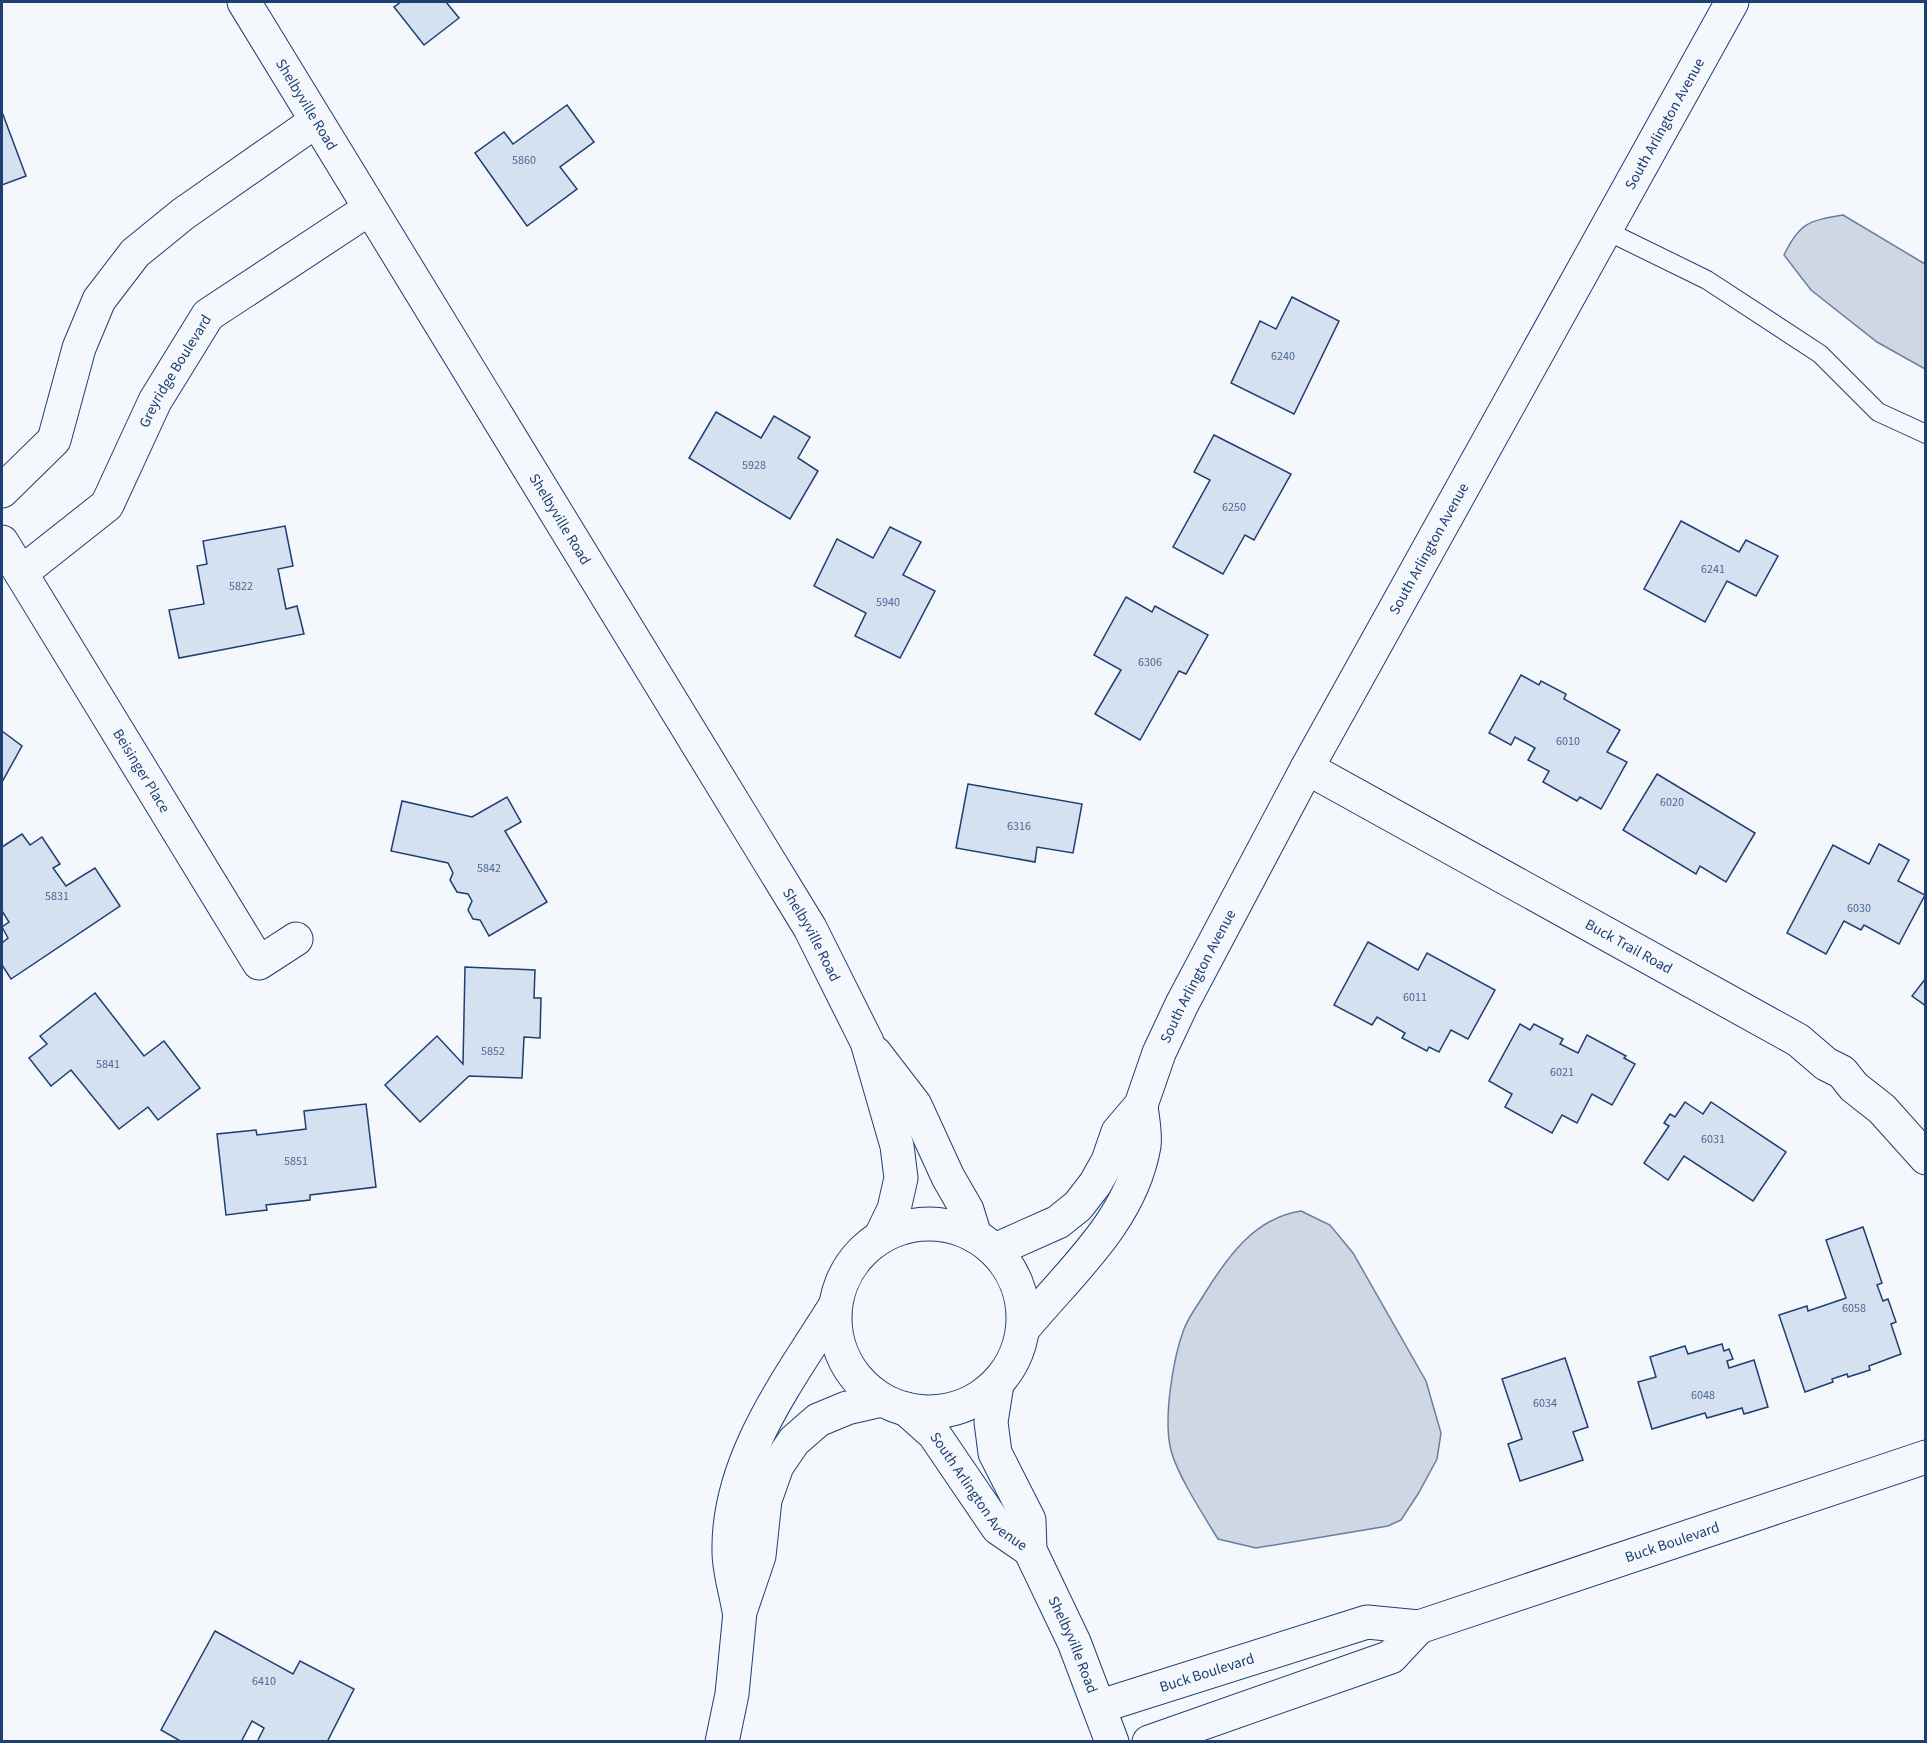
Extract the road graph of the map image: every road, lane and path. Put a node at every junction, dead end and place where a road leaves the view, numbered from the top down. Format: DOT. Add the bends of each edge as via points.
graph roads {
  1 [pos="244,2"];
  2 [pos="1732,2"];
  3 [pos="316,121"];
  4 [pos="369,209"];
  5 [pos="1605,230"];
  6 [pos="1926,434"];
  7 [pos="2,491"];
  8 [pos="7,552"];
  9 [pos="1307,768"];
  10 [pos="296,939"];
  11 [pos="867,1042"];
  12 [pos="1141,1105"];
  13 [pos="1926,1158"];
  14 [pos="881,1236"];
  15 [pos="985,1243"];
  16 [pos="835,1306"];
  17 [pos="1023,1329"];
  18 [pos="997,1384"];
  19 [pos="894,1404"];
  20 [pos="1926,1457"];
  21 [pos="1030,1550"];
  22 [pos="740,1612"];
  23 [pos="1419,1627"];
  24 [pos="1101,1706"];
  25 [pos="722,1742"];
  26 [pos="1112,1742"];
  27 [pos="1149,1742"];
  1 -- 3 [label="main road, Shelbyville Road"];
  2 -- 5 [label="main road, South Arlington Avenue"];
  3 -- 4 [label="main road, Shelbyville Road"];
  3 -- 7 [label="main road" via="183,213 135,253 99,300 79,348 54,440"];
  4 -- 8 [label="main road, Greyridge Boulevard" via="208,315 155,401 106,505"];
  4 -- 11 [label="main road, Shelbyville Road" via="810,928"];
  5 -- 6 [label="lane" via="1707,280 1820,354 1878,412"];
  5 -- 9 [label="main road, South Arlington Avenue"];
  8 -- 10 [label="main road, Beisinger Place" via="259,963"];
  9 -- 12 [label="main road, South Arlington Avenue" via="1182,1004"];
  9 -- 13 [label="main road, Buck Trail Road" via="1798,1040 1842,1072"];
  11 -- 14 [label="main road" via="897,1146 901,1178 894,1209"];
  11 -- 15 [label="main road" via="915,1105 948,1177"];
  12 -- 15 [label="main road, South Arlington Avenue" via="1118,1132 1101,1174 1078,1206 1049,1227"];
  12 -- 17 [label="main road, South Arlington Avenue" via="1145,1144 1123,1204 1096,1246"];
  14 -- 15 [label="main road" via="928,1223 952,1226"];
  14 -- 16 [label="main road" via="861,1251 846,1271"];
  15 -- 17 [label="main road" via="1010,1269 1020,1292"];
  16 -- 19 [label="main road" via="835,1331 848,1365 863,1385"];
  16 -- 22 [label="main road" via="752,1444 743,1471 730,1524 729,1553"];
  17 -- 18 [label="main road" via="1017,1353"];
  18 -- 19 [label="main road" via="977,1399 955,1408 930,1412"];
  18 -- 21 [label="main road, South Arlington Avenue" via="991,1405 992,1436 1002,1470 1029,1520"];
  19 -- 21 [label="main road, South Arlington Avenue" via="934,1434 998,1528"];
  19 -- 22 [label="main road" via="847,1408 818,1420 786,1450 770,1482 759,1556"];
  20 -- 23 [label="main road, Buck Boulevard"];
  21 -- 24 [label="main road, Shelbyville Road"];
  22 -- 25 [label="main road" via="732,1695"];
  23 -- 24 [label="main road, Buck Boulevard" via="1367,1622"];
  23 -- 27 [label="main road, Buck Boulevard" via="1391,1657"];
  24 -- 26 [label="main road, Shelbyville Road"];
}
